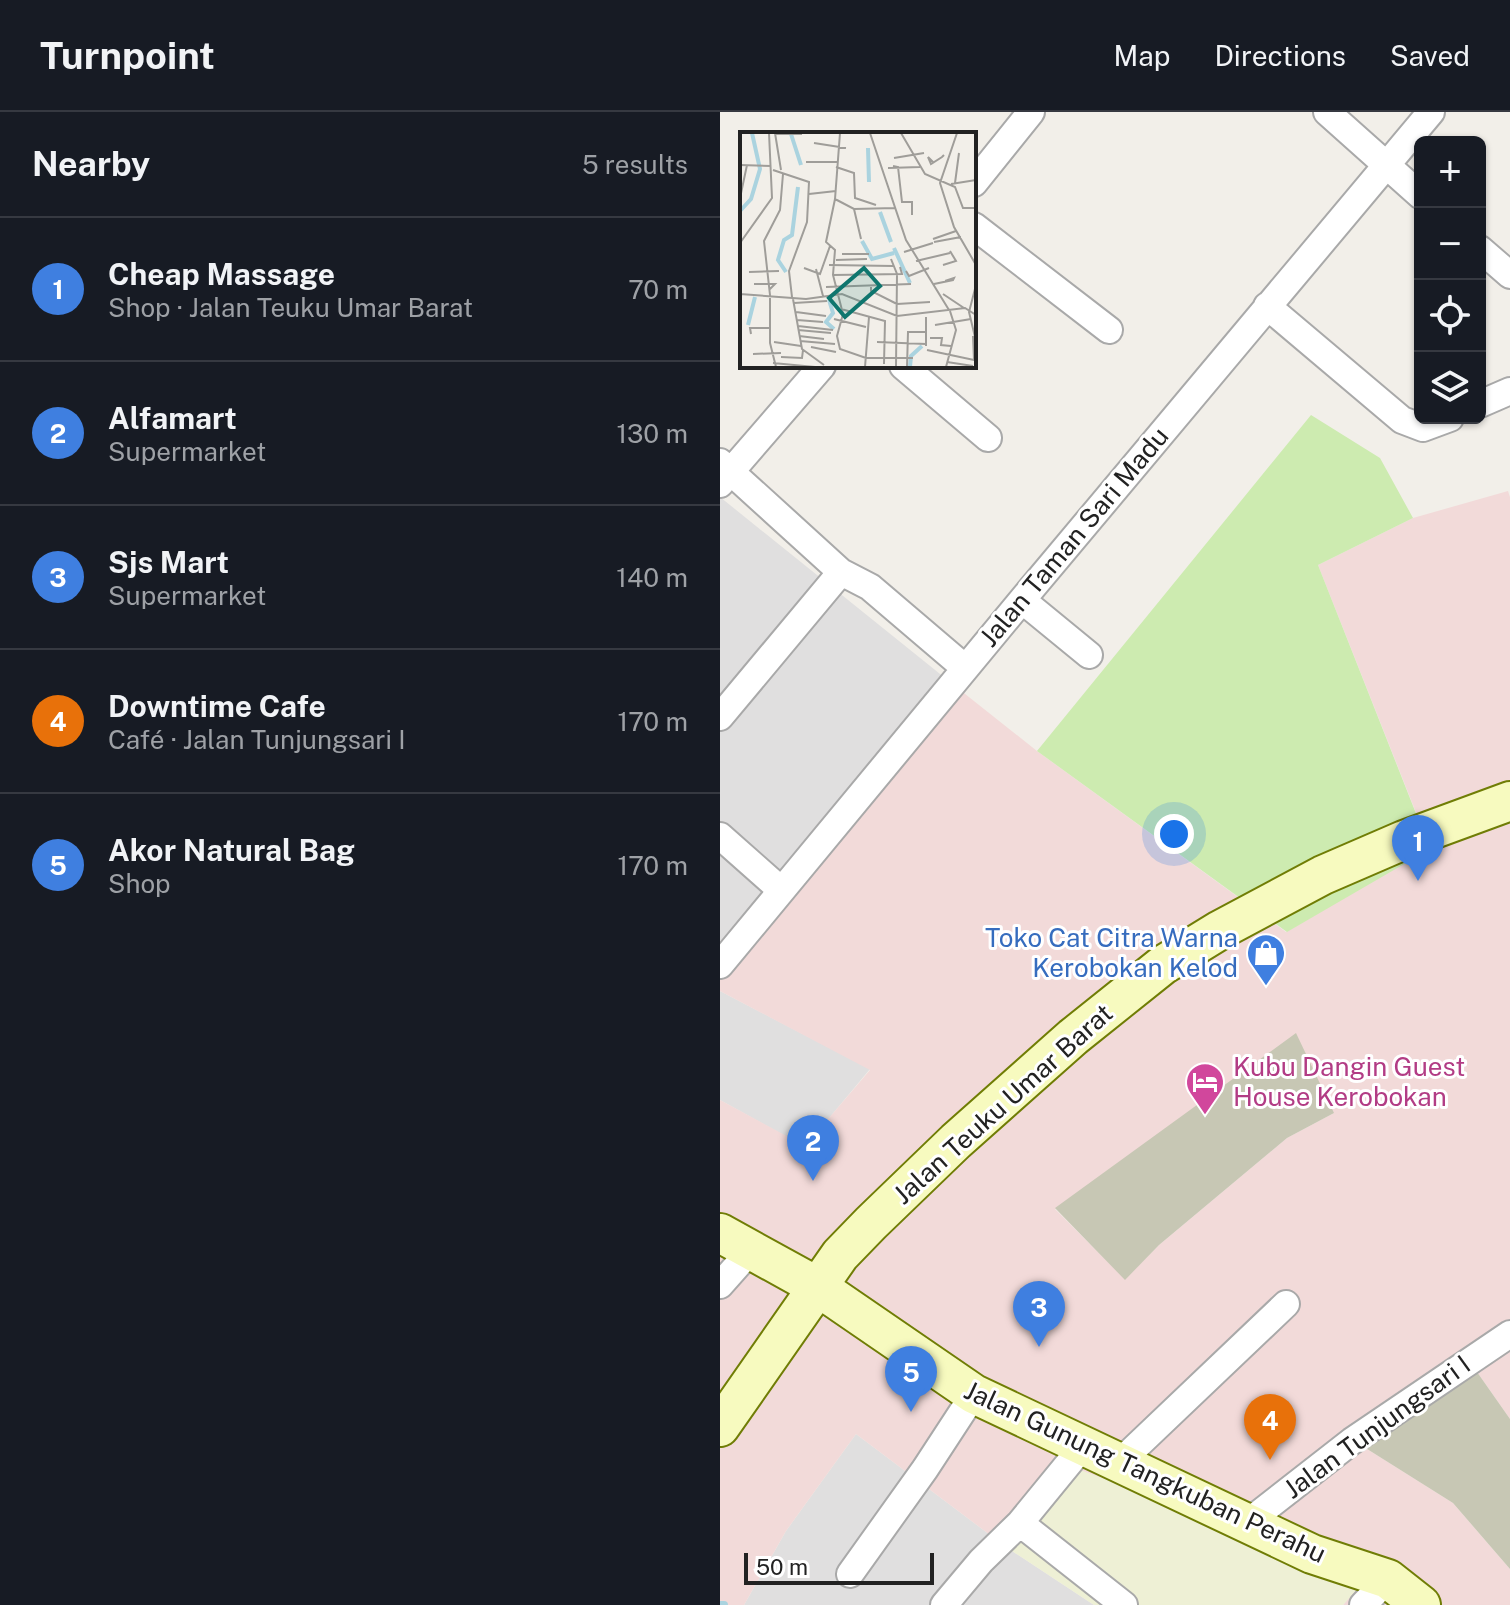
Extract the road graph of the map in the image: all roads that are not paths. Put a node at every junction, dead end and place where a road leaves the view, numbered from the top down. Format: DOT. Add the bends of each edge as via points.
graph roads {
  1 [pos="1031,112"];
  2 [pos="1327,112"];
  3 [pos="1431,112"];
  4 [pos="1388,166"];
  5 [pos="976,181"];
  6 [pos="1414,190"];
  7 [pos="976,228"];
  8 [pos="1486,254"];
  9 [pos="1510,275"];
  10 [pos="1267,306"];
  11 [pos="1109,330"];
  12 [pos="820,368"];
  13 [pos="905,368"];
  14 [pos="1510,391"];
  15 [pos="1486,401"];
  16 [pos="1434,424"];
  17 [pos="988,438"];
  18 [pos="724,472"];
  19 [pos="841,572"];
  20 [pos="1022,600"];
  21 [pos="1089,655"];
  22 [pos="965,668"];
  23 [pos="720,717"];
  24 [pos="1510,801"];
  25 [pos="720,836"];
  26 [pos="781,890"];
  27 [pos="720,965"];
  28 [pos="736,1241"];
  29 [pos="720,1285"];
  30 [pos="818,1287"];
  31 [pos="1286,1304"];
  32 [pos="1510,1334"];
  33 [pos="974,1394"];
  34 [pos="720,1427"];
  35 [pos="1083,1446"];
  36 [pos="1120,1462"];
  37 [pos="1020,1523"];
  38 [pos="1247,1523"];
  39 [pos="850,1574"];
  40 [pos="1375,1592"];
  41 [pos="944,1605"];
  42 [pos="1124,1605"];
  43 [pos="1421,1605"];
  1 -- 5 [label="street"];
  2 -- 4 [label="street"];
  3 -- 4 [label="street, Jalan Taman Sari Madu"];
  4 -- 6 [label="street"];
  4 -- 10 [label="street, Jalan Taman Sari Madu"];
  7 -- 11 [label="street"];
  8 -- 9 [label="street"];
  10 -- 16 [label="street" via="1402,420 1423,428"];
  10 -- 20 [label="street, Jalan Taman Sari Madu"];
  12 -- 18 [label="street"];
  13 -- 17 [label="street"];
  14 -- 15 [label="street"];
  18 -- 19 [label="street"];
  19 -- 22 [label="street" via="870,587"];
  19 -- 23 [label="street"];
  20 -- 21 [label="street"];
  20 -- 22 [label="street, Jalan Taman Sari Madu"];
  22 -- 26 [label="street, Jalan Taman Sari Madu"];
  24 -- 30 [label="main road, Jalan Teuku Umar Barat" via="1323,875 1163,965 1073,1037 900,1194 840,1255"];
  25 -- 26 [label="street"];
  26 -- 27 [label="street, Jalan Taman Sari Madu"];
  28 -- 29 [label="street"];
  28 -- 30 [label="main road, Jalan Gunung Tangkuban Perahu"];
  30 -- 33 [label="main road, Jalan Gunung Tangkuban Perahu"];
  30 -- 34 [label="main road"];
  31 -- 36 [label="street"];
  32 -- 38 [label="street, Jalan Tunjungsari I" via="1352,1441"];
  33 -- 35 [label="main road, Jalan Gunung Tangkuban Perahu"];
  33 -- 39 [label="street"];
  35 -- 36 [label="main road, Jalan Gunung Tangkuban Perahu"];
  35 -- 37 [label="street"];
  36 -- 38 [label="main road, Jalan Gunung Tangkuban Perahu"];
  37 -- 41 [label="street"];
  37 -- 42 [label="street"];
  38 -- 40 [label="main road, Jalan Gunung Tangkuban Perahu"];
  40 -- 43 [label="main road, Jalan Gunung Tangkuban Perahu"];
}
